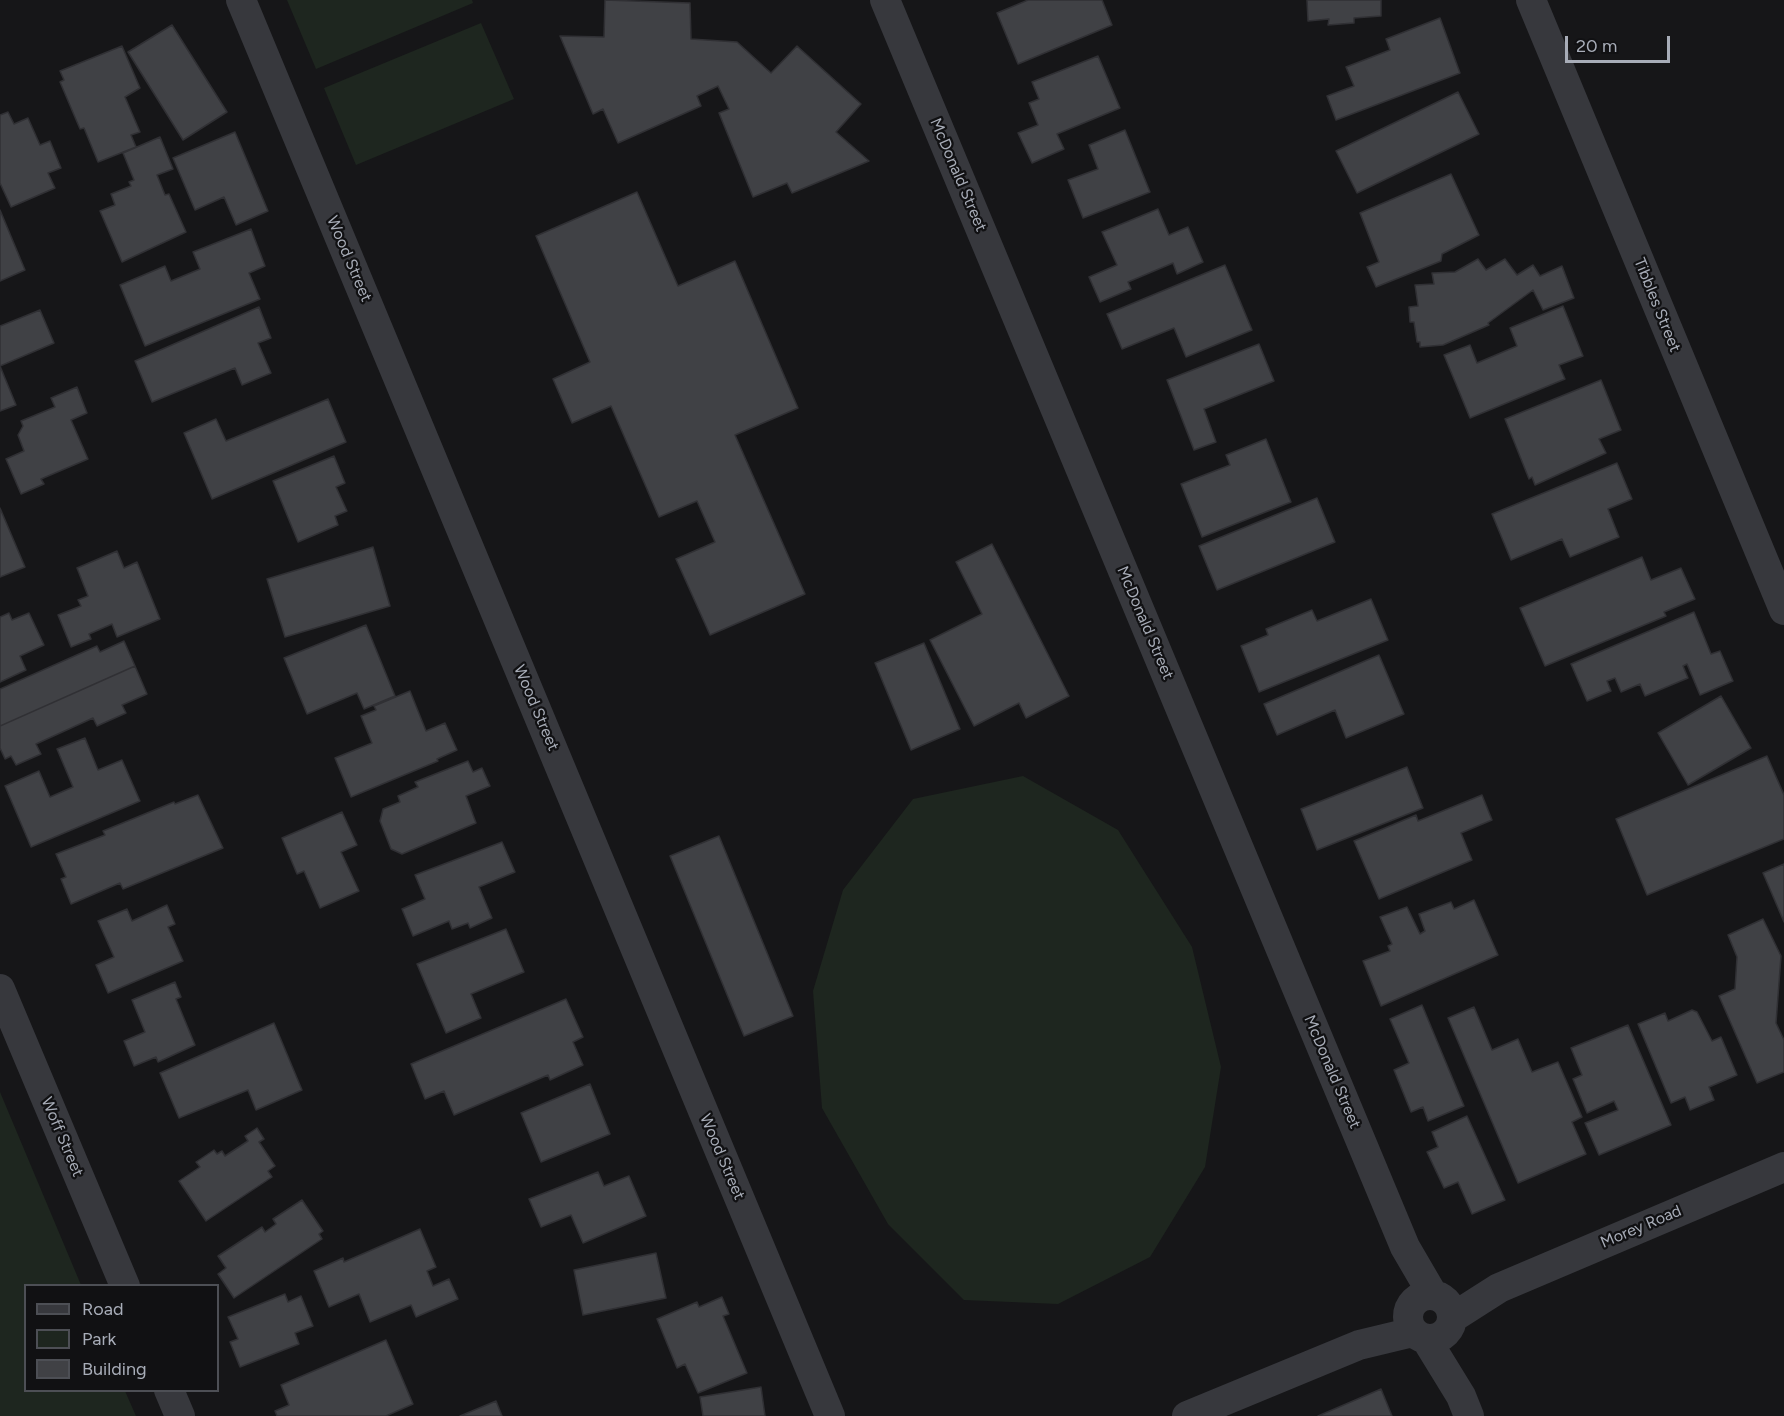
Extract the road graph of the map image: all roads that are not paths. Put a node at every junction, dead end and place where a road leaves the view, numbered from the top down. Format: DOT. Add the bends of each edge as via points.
graph roads {
  1 [pos="241,0"];
  2 [pos="885,0"];
  3 [pos="1531,0"];
  4 [pos="1784,610"];
  5 [pos="0,989"];
  6 [pos="1784,1167"];
  7 [pos="124,1284"];
  8 [pos="1430,1316"];
  9 [pos="170,1392"];
  10 [pos="1465,1406"];
  11 [pos="180,1416"];
  12 [pos="830,1416"];
  13 [pos="1187,1416"];
  1 -- 12 [label="street, Wood Street"];
  2 -- 8 [label="street, McDonald Street" via="1405,1247"];
  3 -- 4 [label="street, Tibbles Street"];
  5 -- 7 [label="street, Woff Street"];
  6 -- 8 [label="street, Morey Road"];
  8 -- 10 [label="street, McDonald Street"];
  8 -- 13 [label="street, Morey Road"];
  9 -- 11 [label="street"];
}
